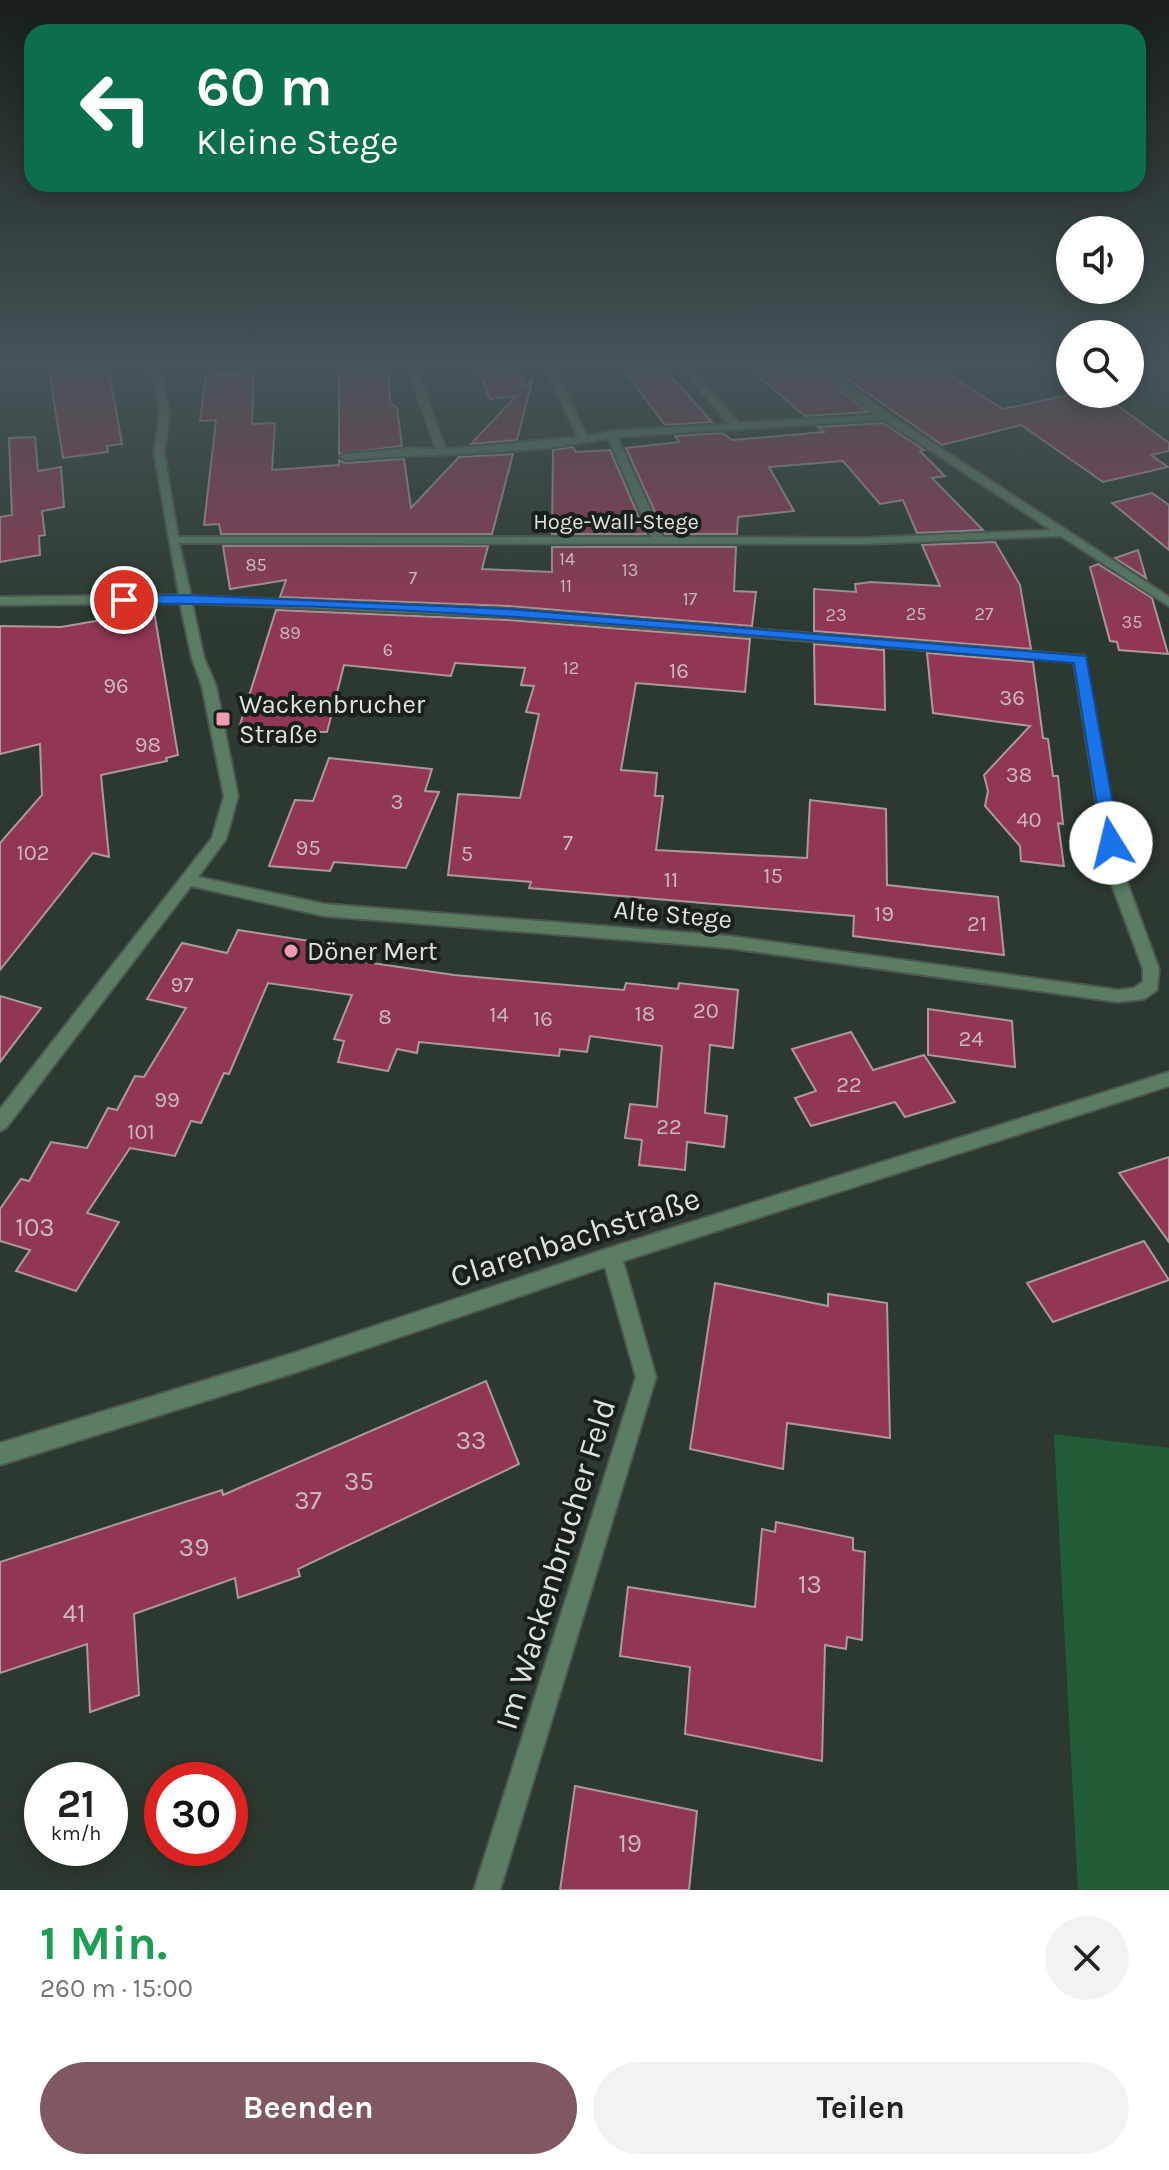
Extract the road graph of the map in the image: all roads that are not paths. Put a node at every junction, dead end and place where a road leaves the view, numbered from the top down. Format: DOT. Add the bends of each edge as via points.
graph roads {
  1 [pos="159,453"];
  2 [pos="387,453"];
  3 [pos="620,453"];
  4 [pos="940,453"];
  5 [pos="345,457"];
  6 [pos="1060,533"];
  7 [pos="173,540"];
  8 [pos="659,542"];
  9 [pos="186,599"];
  10 [pos="0,601"];
  11 [pos="1169,602"];
  12 [pos="188,880"];
  13 [pos="1169,1079"];
  14 [pos="0,1123"];
  15 [pos="612,1256"];
  16 [pos="0,1454"];
  17 [pos="487,1890"];
  1 -- 7 [label="street"];
  2 -- 5 [label="street"];
  3 -- 8 [label="street"];
  4 -- 6 [label="street"];
  6 -- 8 [label="street, Hoge-Wall-Stege"];
  6 -- 11 [label="street"];
  7 -- 8 [label="street, Hoge-Wall-Stege"];
  7 -- 9 [label="street"];
  9 -- 10 [label="street"];
  9 -- 12 [label="street" via="231,796 219,839"];
  9 -- 12 [label="street, Alte Stege" via="508,613 1080,659 1116,874 1151,969 1151,985 1138,994 1118,996 729,942 324,910"];
  12 -- 14 [label="street"];
  13 -- 15 [label="street, Clarenbachstraße"];
  15 -- 16 [label="street, Clarenbachstraße"];
  15 -- 17 [label="street, Im Wackenbrucher Feld" via="646,1377"];
}
